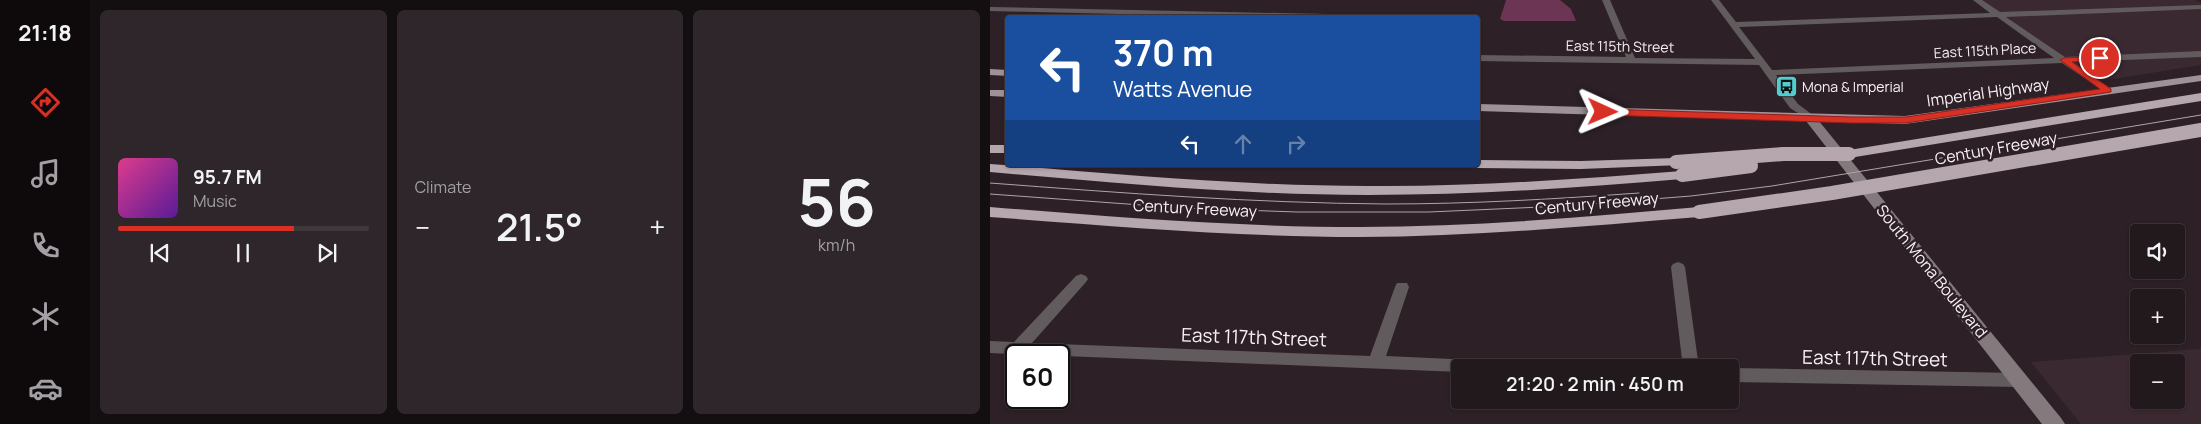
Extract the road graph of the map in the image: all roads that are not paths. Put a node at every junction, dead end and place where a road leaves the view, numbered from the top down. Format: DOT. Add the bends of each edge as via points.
graph roads {
  1 [pos="1606,0"];
  2 [pos="1715,0"];
  3 [pos="1977,0"];
  4 [pos="1144,6"];
  5 [pos="2201,7"];
  6 [pos="990,9"];
  7 [pos="1136,11"];
  8 [pos="1997,14"];
  9 [pos="1130,15"];
  10 [pos="1325,15"];
  11 [pos="1733,24"];
  12 [pos="2201,54"];
  13 [pos="1480,58"];
  14 [pos="1632,60"];
  15 [pos="2064,60"];
  16 [pos="1761,62"];
  17 [pos="990,72"];
  18 [pos="1005,73"];
  19 [pos="1770,73"];
  20 [pos="2201,78"];
  21 [pos="990,82"];
  22 [pos="1005,82"];
  23 [pos="2108,91"];
  24 [pos="990,93"];
  25 [pos="1005,94"];
  26 [pos="2201,97"];
  27 [pos="1480,108"];
  28 [pos="1810,118"];
  29 [pos="2201,130"];
  30 [pos="990,149"];
  31 [pos="1005,149"];
  32 [pos="1480,164"];
  33 [pos="990,168"];
  34 [pos="1679,168"];
  35 [pos="990,212"];
  36 [pos="1678,267"];
  37 [pos="1080,279"];
  38 [pos="1402,287"];
  39 [pos="1022,344"];
  40 [pos="990,347"];
  41 [pos="1005,348"];
  42 [pos="1070,350"];
  43 [pos="1690,359"];
  44 [pos="1376,362"];
  45 [pos="1451,365"];
  46 [pos="1739,375"];
  47 [pos="2019,380"];
  48 [pos="2054,424"];
  1 -- 14 [label="street"];
  2 -- 11 [label="street"];
  3 -- 8 [label="street"];
  4 -- 7 [label="street"];
  5 -- 8 [label="street"];
  6 -- 7 [label="street"];
  7 -- 9 [label="street"];
  7 -- 10 [label="street"];
  8 -- 11 [label="street"];
  8 -- 15 [label="street"];
  11 -- 16 [label="street"];
  12 -- 15 [label="street, East 115th Place"];
  13 -- 14 [label="street, East 115th Street"];
  14 -- 16 [label="street, East 115th Street"];
  15 -- 19 [label="street, East 115th Place"];
  15 -- 23 [label="street"];
  16 -- 19 [label="street"];
  17 -- 18 [label="main road"];
  19 -- 28 [label="street" via="1794,106"];
  20 -- 23 [label="main road, Imperial Highway"];
  21 -- 22 [label="main road"];
  23 -- 28 [label="main road, Imperial Highway" via="1906,120"];
  24 -- 25 [label="main road"];
  26 -- 34 [label="highway, Century Freeway, bridge" via="1849,154"];
  27 -- 28 [label="main road, Imperial Highway"];
  28 -- 47 [label="street, South Mona Boulevard"];
  29 -- 35 [label="highway, Century Freeway, bridge" via="1832,193 1699,212 1549,226 1411,231 1299,230"];
  30 -- 31 [label="highway"];
  32 -- 34 [label="highway"];
  33 -- 34 [label="highway, Century Freeway" via="1236,187 1390,191 1506,188"];
  36 -- 43 [label="street"];
  37 -- 39 [label="street"];
  38 -- 44 [label="street"];
  40 -- 41 [label="street, East 117th Street"];
  42 -- 44 [label="street, East 117th Street"];
  44 -- 45 [label="street, East 117th Street"];
  46 -- 47 [label="street, East 117th Street"];
  47 -- 48 [label="street, South Mona Boulevard"];
}
